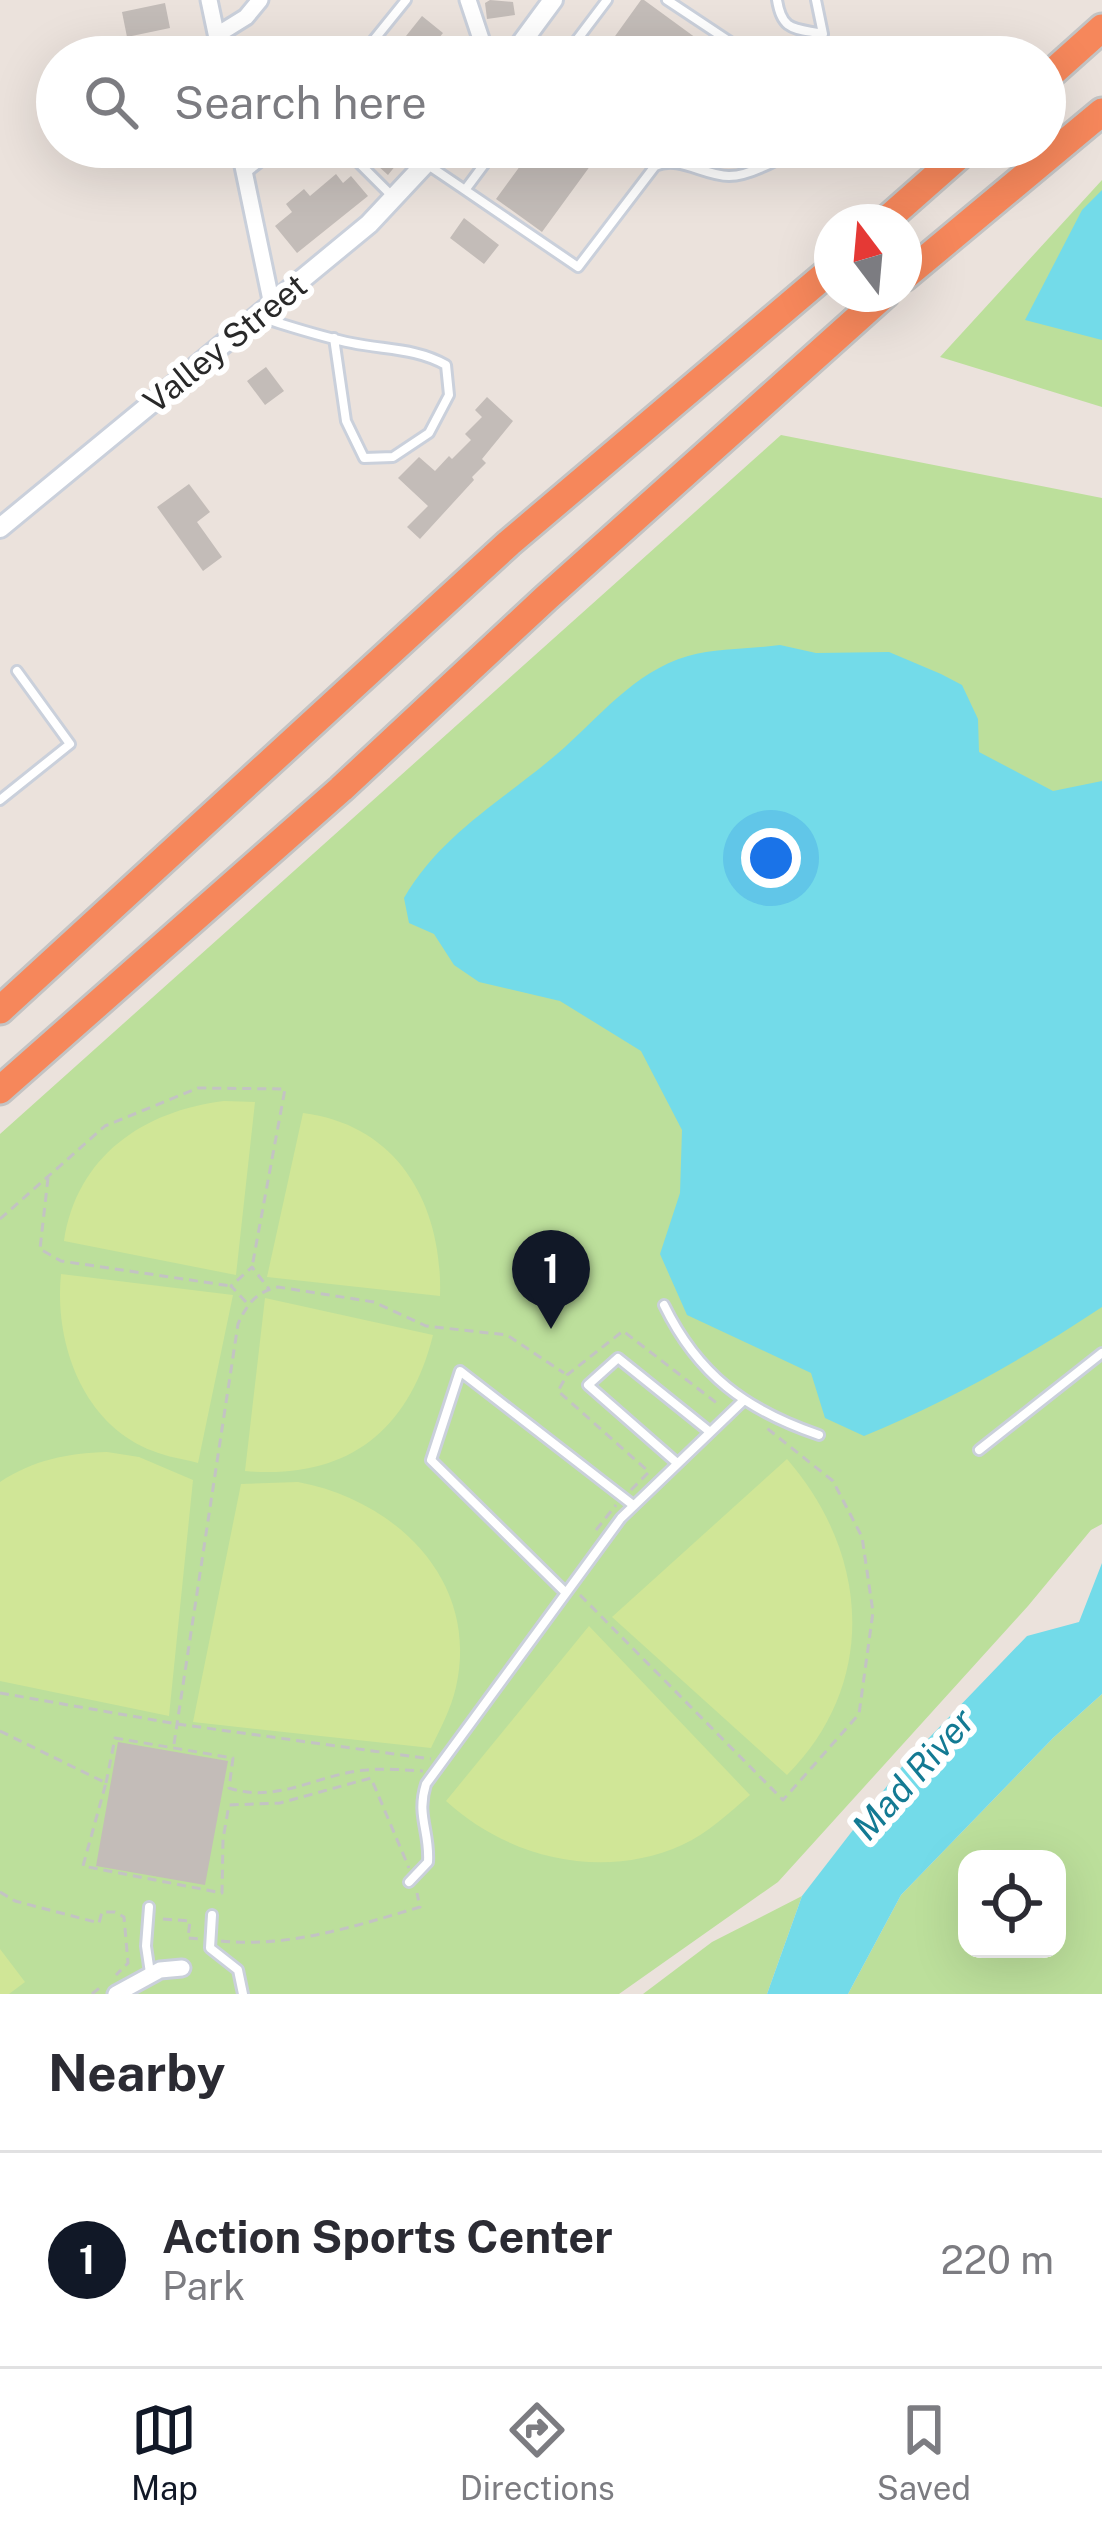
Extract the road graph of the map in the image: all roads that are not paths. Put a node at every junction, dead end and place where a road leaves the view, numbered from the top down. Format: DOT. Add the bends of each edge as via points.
graph roads {
  1 [pos="209,0"];
  2 [pos="260,0"];
  3 [pos="406,0"];
  4 [pos="468,0"];
  5 [pos="553,0"];
  6 [pos="607,0"];
  7 [pos="667,0"];
  8 [pos="777,0"];
  9 [pos="816,0"];
  10 [pos="1102,28"];
  11 [pos="217,35"];
  12 [pos="376,36"];
  13 [pos="480,36"];
  14 [pos="526,36"];
  15 [pos="580,36"];
  16 [pos="721,36"];
  17 [pos="1066,60"];
  18 [pos="1102,112"];
  19 [pos="1066,142"];
  20 [pos="244,168"];
  21 [pos="253,168"];
  22 [pos="364,168"];
  23 [pos="422,168"];
  24 [pos="432,168"];
  25 [pos="481,168"];
  26 [pos="653,168"];
  27 [pos="692,168"];
  28 [pos="755,168"];
  29 [pos="945,168"];
  30 [pos="1035,168"];
  31 [pos="245,174"];
  32 [pos="465,190"];
  33 [pos="395,199"];
  34 [pos="904,204"];
  35 [pos="922,262"];
  36 [pos="814,283"];
  37 [pos="264,310"];
  38 [pos="865,312"];
  39 [pos="334,338"];
  40 [pos="0,528"];
  41 [pos="16,671"];
  42 [pos="0,800"];
  43 [pos="0,1010"];
  44 [pos="0,1090"];
  45 [pos="664,1305"];
  46 [pos="1102,1353"];
  47 [pos="744,1400"];
  48 [pos="710,1432"];
  49 [pos="819,1435"];
  50 [pos="979,1450"];
  51 [pos="677,1463"];
  52 [pos="634,1505"];
  53 [pos="566,1593"];
  54 [pos="412,1884"];
  55 [pos="149,1906"];
  56 [pos="212,1916"];
  57 [pos="182,1968"];
  58 [pos="150,1975"];
  59 [pos="116,1994"];
  60 [pos="243,1994"];
  1 -- 11 [label="street"];
  2 -- 11 [label="street"];
  3 -- 12 [label="lane"];
  4 -- 13 [label="street"];
  5 -- 14 [label="street"];
  6 -- 15 [label="lane"];
  7 -- 16 [label="lane"];
  8 -- 9 [label="lane" via="787,26 823,34"];
  10 -- 17 [label="highway"];
  18 -- 19 [label="highway"];
  20 -- 31 [label="street"];
  21 -- 31 [label="lane"];
  22 -- 33 [label="lane"];
  23 -- 33 [label="street, Valley Street"];
  24 -- 32 [label="lane"];
  25 -- 32 [label="lane"];
  26 -- 32 [label="lane" via="578,267"];
  27 -- 28 [label="lane" via="725,177"];
  29 -- 34 [label="highway"];
  30 -- 35 [label="highway"];
  31 -- 37 [label="street"];
  33 -- 37 [label="street, Valley Street"];
  36 -- 43 [label="highway" via="509,543"];
  37 -- 39 [label="lane"];
  37 -- 40 [label="street, Valley Street"];
  38 -- 44 [label="highway"];
  39 -- 39 [label="lane" via="446,365 449,395 430,433 393,457 364,458 346,421"];
  41 -- 42 [label="lane" via="70,744"];
  45 -- 47 [label="lane" via="682,1344"];
  46 -- 50 [label="lane"];
  47 -- 48 [label="lane"];
  47 -- 49 [label="lane"];
  48 -- 51 [label="lane"];
  48 -- 51 [label="lane" via="617,1358 588,1385"];
  51 -- 52 [label="lane"];
  52 -- 53 [label="lane"];
  52 -- 53 [label="lane" via="460,1371 431,1460"];
  53 -- 54 [label="lane" via="427,1784 420,1816 428,1862"];
  55 -- 58 [label="lane"];
  56 -- 60 [label="lane" via="210,1948 238,1970"];
  57 -- 58 [label="street"];
  58 -- 59 [label="street"];
}
